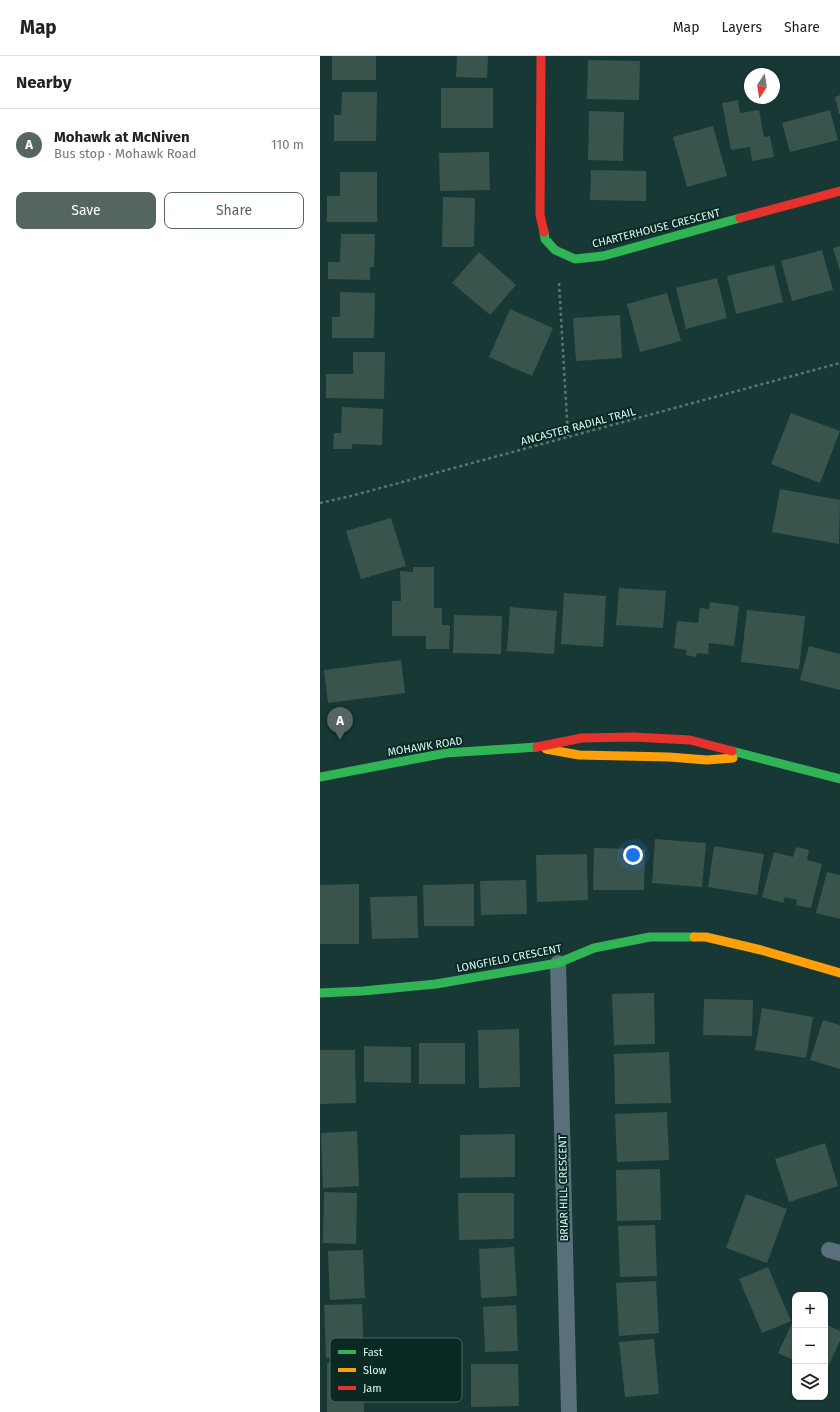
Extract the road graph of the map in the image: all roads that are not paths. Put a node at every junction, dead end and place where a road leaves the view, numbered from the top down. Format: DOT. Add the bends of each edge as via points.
graph roads {
  1 [pos="541,56"];
  2 [pos="840,191"];
  3 [pos="535,746"];
  4 [pos="750,756"];
  5 [pos="320,777"];
  6 [pos="840,779"];
  7 [pos="558,963"];
  8 [pos="840,973"];
  9 [pos="320,994"];
  10 [pos="569,1412"];
  1 -- 2 [label="street, CHARTERHOUSE CRESCENT" via="540,215 545,239 555,250 576,258 603,256"];
  3 -- 4 [label="street, MOHAWK ROAD" via="579,755 707,760"];
  3 -- 4 [label="street, MOHAWK ROAD" via="582,738 633,737 690,740"];
  3 -- 5 [label="street, MOHAWK ROAD" via="446,753"];
  4 -- 6 [label="street, MOHAWK ROAD"];
  7 -- 8 [label="street, LONGFIELD CRESCENT" via="594,948 650,937 706,937"];
  7 -- 9 [label="street, LONGFIELD CRESCENT" via="436,984"];
  7 -- 10 [label="street, BRIAR HILL CRESCENT"];
}
